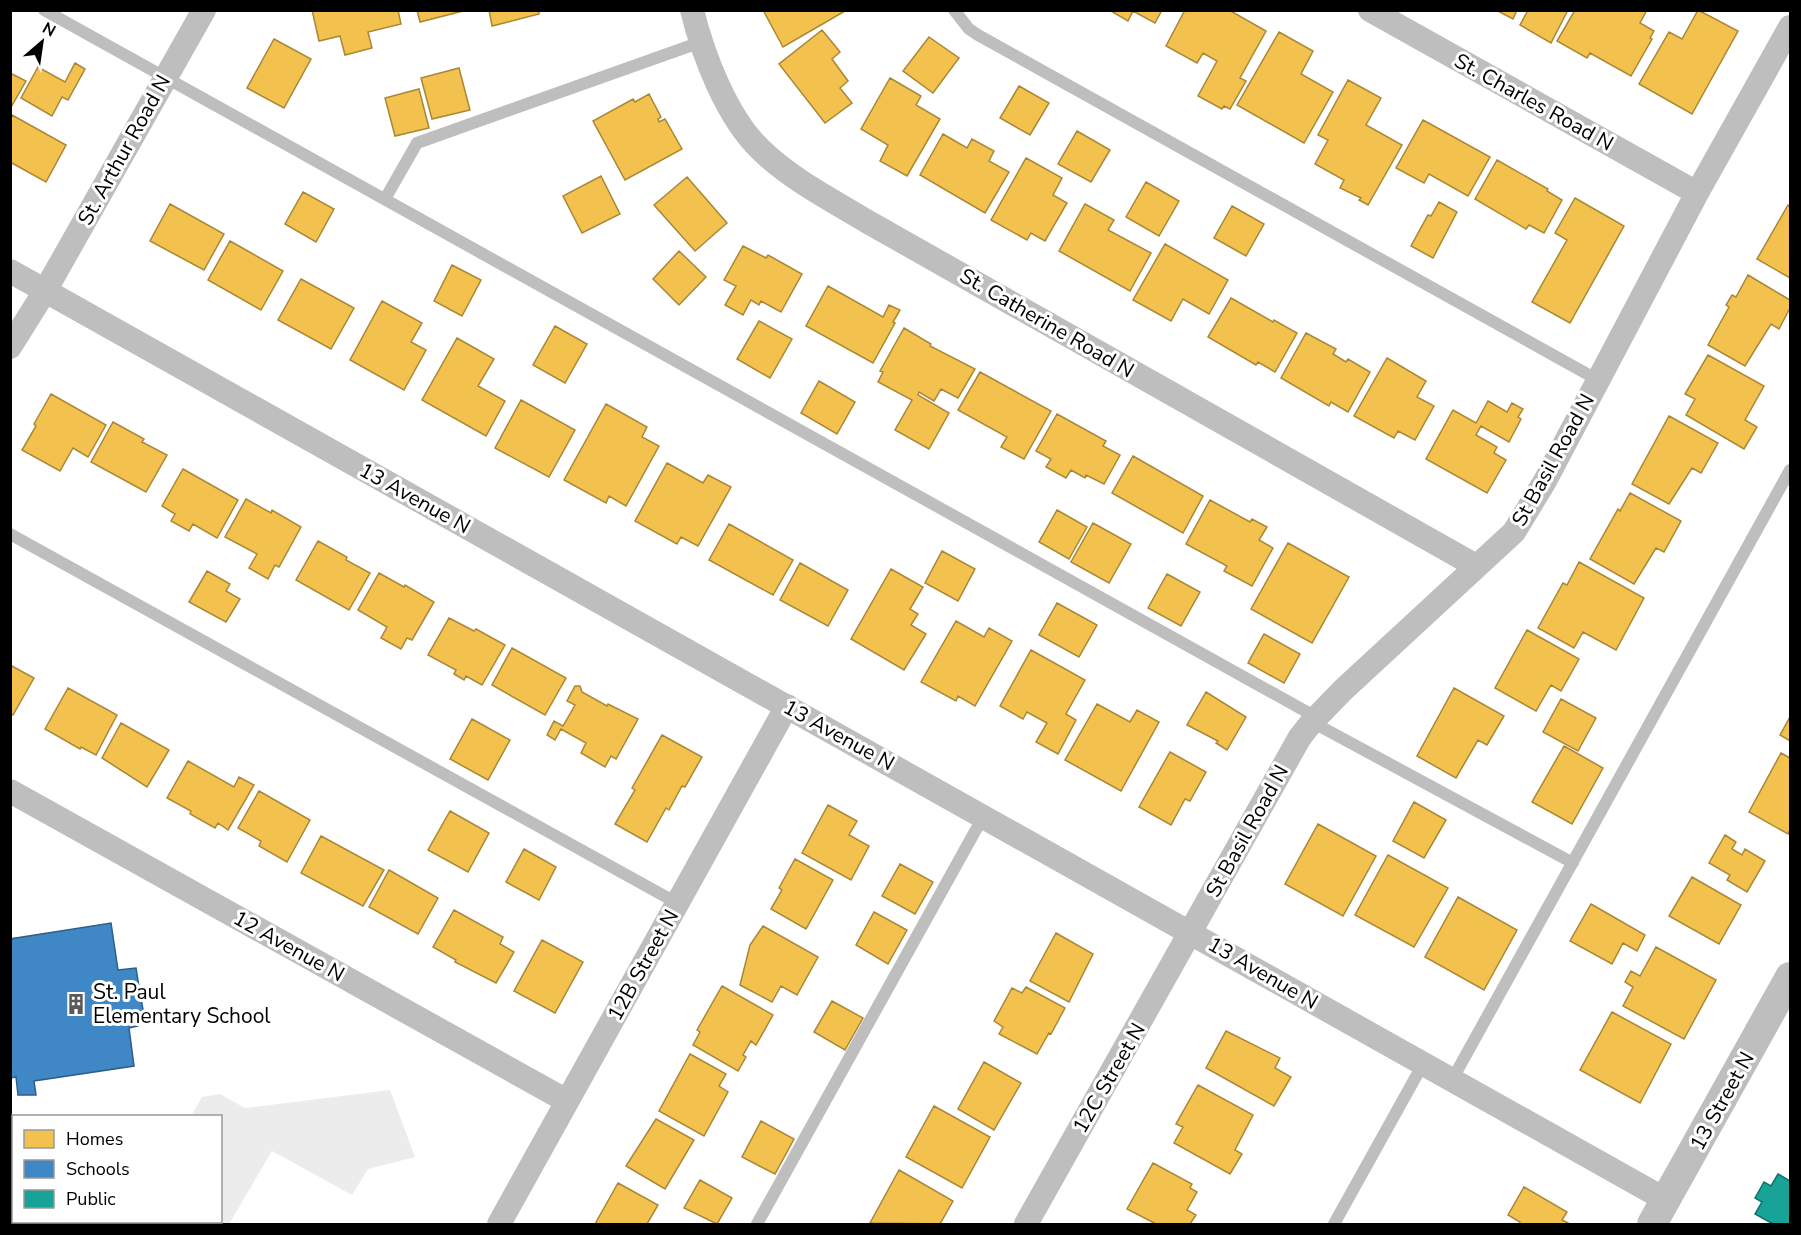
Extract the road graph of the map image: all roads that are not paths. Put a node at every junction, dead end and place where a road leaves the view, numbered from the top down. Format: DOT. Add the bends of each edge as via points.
graph roads {
  1 [pos="44,10"];
  2 [pos="204,10"];
  3 [pos="692,10"];
  4 [pos="954,10"];
  5 [pos="1371,10"];
  6 [pos="1791,27"];
  7 [pos="701,42"];
  8 [pos="165,77"];
  9 [pos="1697,193"];
  10 [pos="385,199"];
  11 [pos="10,272"];
  12 [pos="45,291"];
  13 [pos="10,347"];
  14 [pos="1598,381"];
  15 [pos="1791,470"];
  16 [pos="10,534"];
  17 [pos="1476,566"];
  18 [pos="787,706"];
  19 [pos="1314,719"];
  20 [pos="10,791"];
  21 [pos="983,817"];
  22 [pos="1572,863"];
  23 [pos="677,903"];
  24 [pos="1191,933"];
  25 [pos="1791,977"];
  26 [pos="1423,1064"];
  27 [pos="1452,1080"];
  28 [pos="567,1101"];
  29 [pos="1659,1212"];
  30 [pos="499,1224"];
  31 [pos="757,1224"];
  32 [pos="1026,1224"];
  33 [pos="1334,1224"];
  1 -- 8 [label="lane"];
  2 -- 8 [label="street, St. Arthur Road N"];
  3 -- 7 [label="street, St. Catherine Road N"];
  4 -- 14 [label="lane" via="978,35"];
  5 -- 9 [label="street, St. Charles Road N"];
  6 -- 9 [label="street, St Basil Road N"];
  7 -- 10 [label="lane" via="417,143"];
  7 -- 17 [label="street, St. Catherine Road N" via="716,83 741,125 776,164 868,222"];
  8 -- 10 [label="lane"];
  8 -- 12 [label="street, St. Arthur Road N"];
  9 -- 14 [label="street, St Basil Road N"];
  10 -- 19 [label="lane"];
  11 -- 12 [label="street, 13 Avenue N"];
  12 -- 13 [label="street, St. Arthur Road N"];
  12 -- 18 [label="street, 13 Avenue N"];
  14 -- 17 [label="street, St Basil Road N" via="1514,532"];
  15 -- 22 [label="lane"];
  16 -- 23 [label="lane"];
  17 -- 19 [label="street, St Basil Road N"];
  18 -- 21 [label="street, 13 Avenue N"];
  18 -- 23 [label="street, 12B Street N"];
  19 -- 22 [label="lane"];
  19 -- 24 [label="street, St Basil Road N" via="1288,756"];
  20 -- 28 [label="street, 12 Avenue N"];
  21 -- 24 [label="street, 13 Avenue N"];
  21 -- 31 [label="lane"];
  22 -- 27 [label="lane"];
  23 -- 28 [label="street, 12B Street N"];
  24 -- 26 [label="street, 13 Avenue N"];
  24 -- 32 [label="street, 12C Street N"];
  25 -- 29 [label="street, 13 Street N"];
  26 -- 27 [label="street, 13 Avenue N"];
  26 -- 33 [label="lane"];
  27 -- 29 [label="street, 13 Avenue N"];
  28 -- 30 [label="street, 12B Street N"];
}
